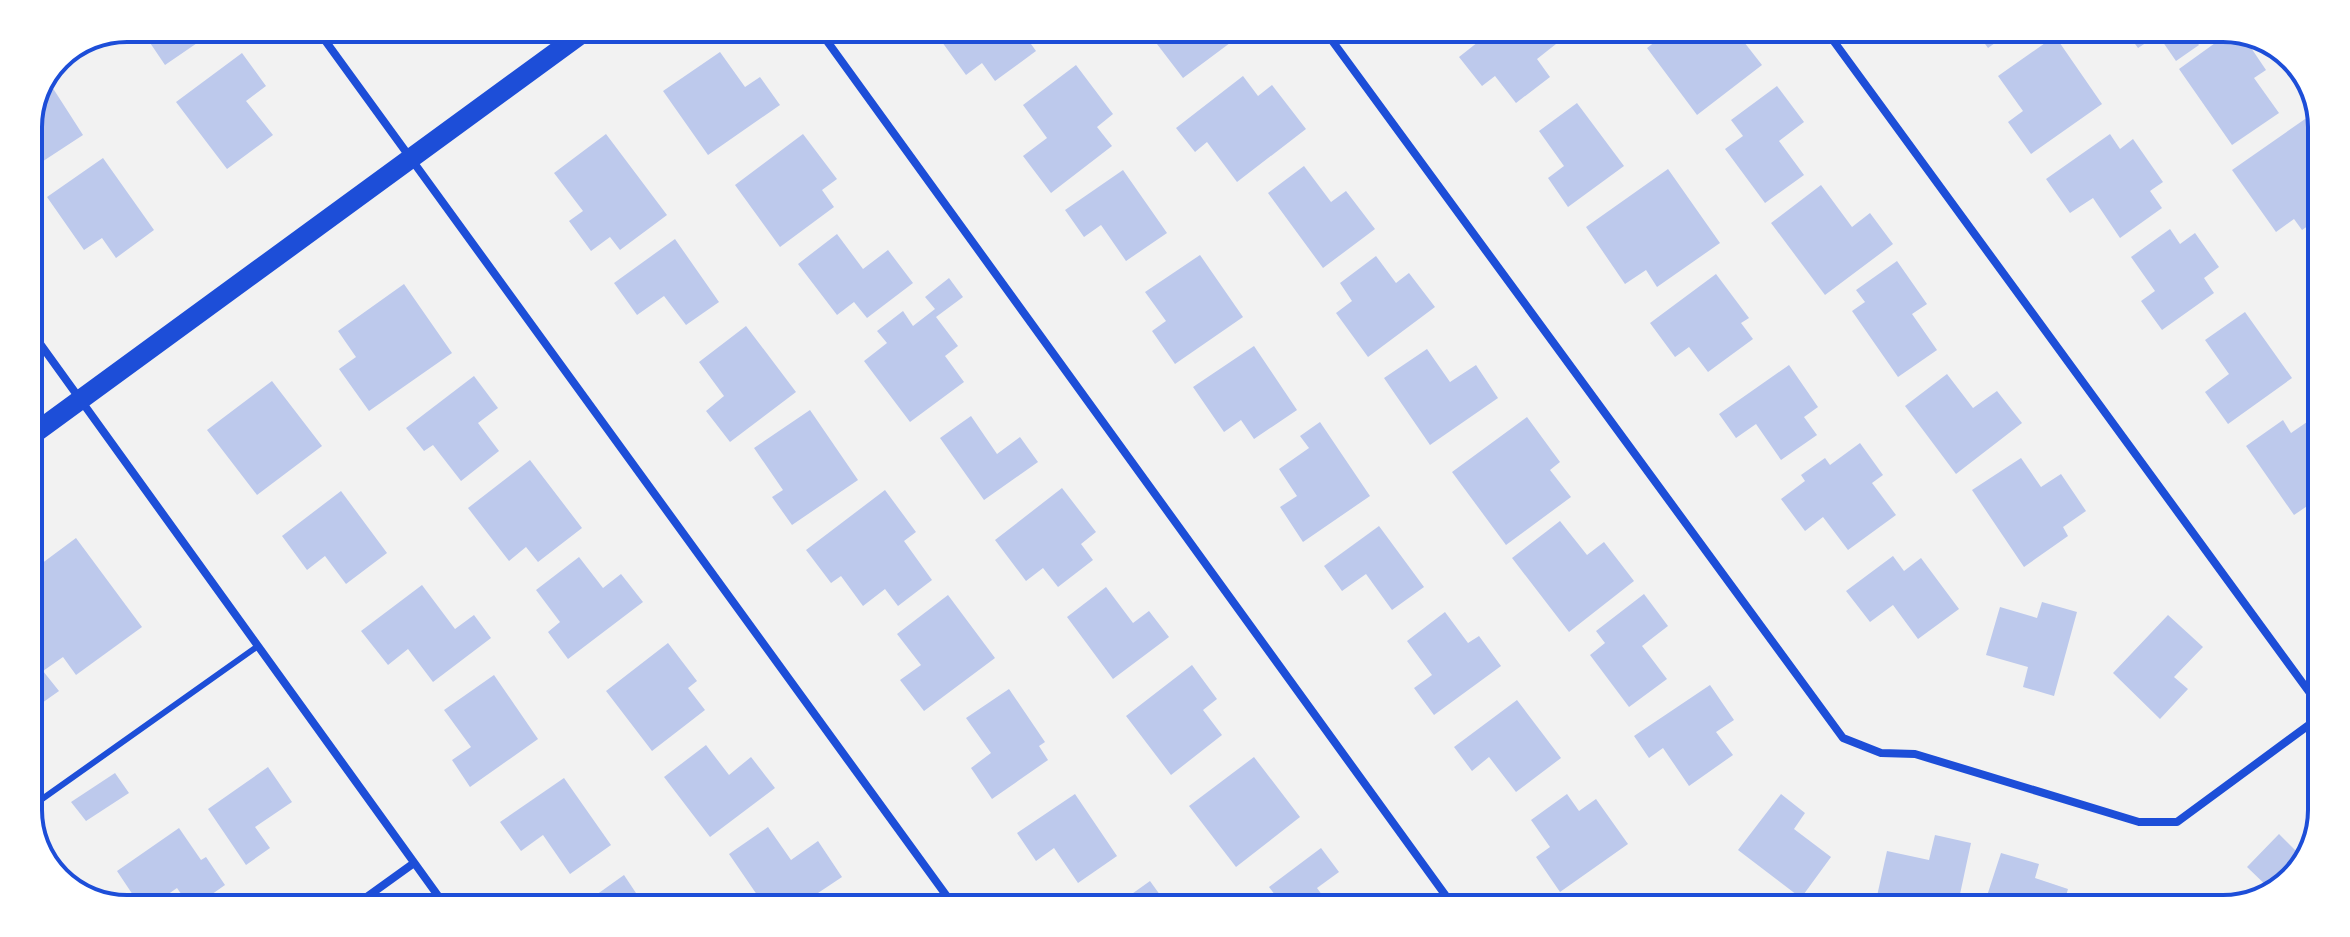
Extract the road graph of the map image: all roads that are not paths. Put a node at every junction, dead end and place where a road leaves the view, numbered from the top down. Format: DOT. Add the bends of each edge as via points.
graph roads {
  1 [pos="326,42"];
  2 [pos="570,42"];
  3 [pos="828,42"];
  4 [pos="1333,42"];
  5 [pos="1834,42"];
  6 [pos="410,159"];
  7 [pos="42,346"];
  8 [pos="81,400"];
  9 [pos="42,428"];
  10 [pos="258,646"];
  11 [pos="2308,690"];
  12 [pos="2308,726"];
  13 [pos="42,799"];
  14 [pos="414,863"];
  15 [pos="370,895"];
  16 [pos="437,895"];
  17 [pos="946,895"];
  18 [pos="1445,895"];
  1 -- 6 [label="street"];
  2 -- 6 [label="main road"];
  3 -- 18 [label="street"];
  4 -- 12 [label="street" via="1843,738 1881,753 1915,754 2139,822 2177,822"];
  5 -- 11 [label="street"];
  6 -- 8 [label="main road"];
  6 -- 17 [label="street"];
  7 -- 8 [label="street"];
  8 -- 9 [label="main road"];
  8 -- 10 [label="street"];
  10 -- 13 [label="lane"];
  10 -- 14 [label="street"];
  14 -- 15 [label="street"];
  14 -- 16 [label="street"];
}
